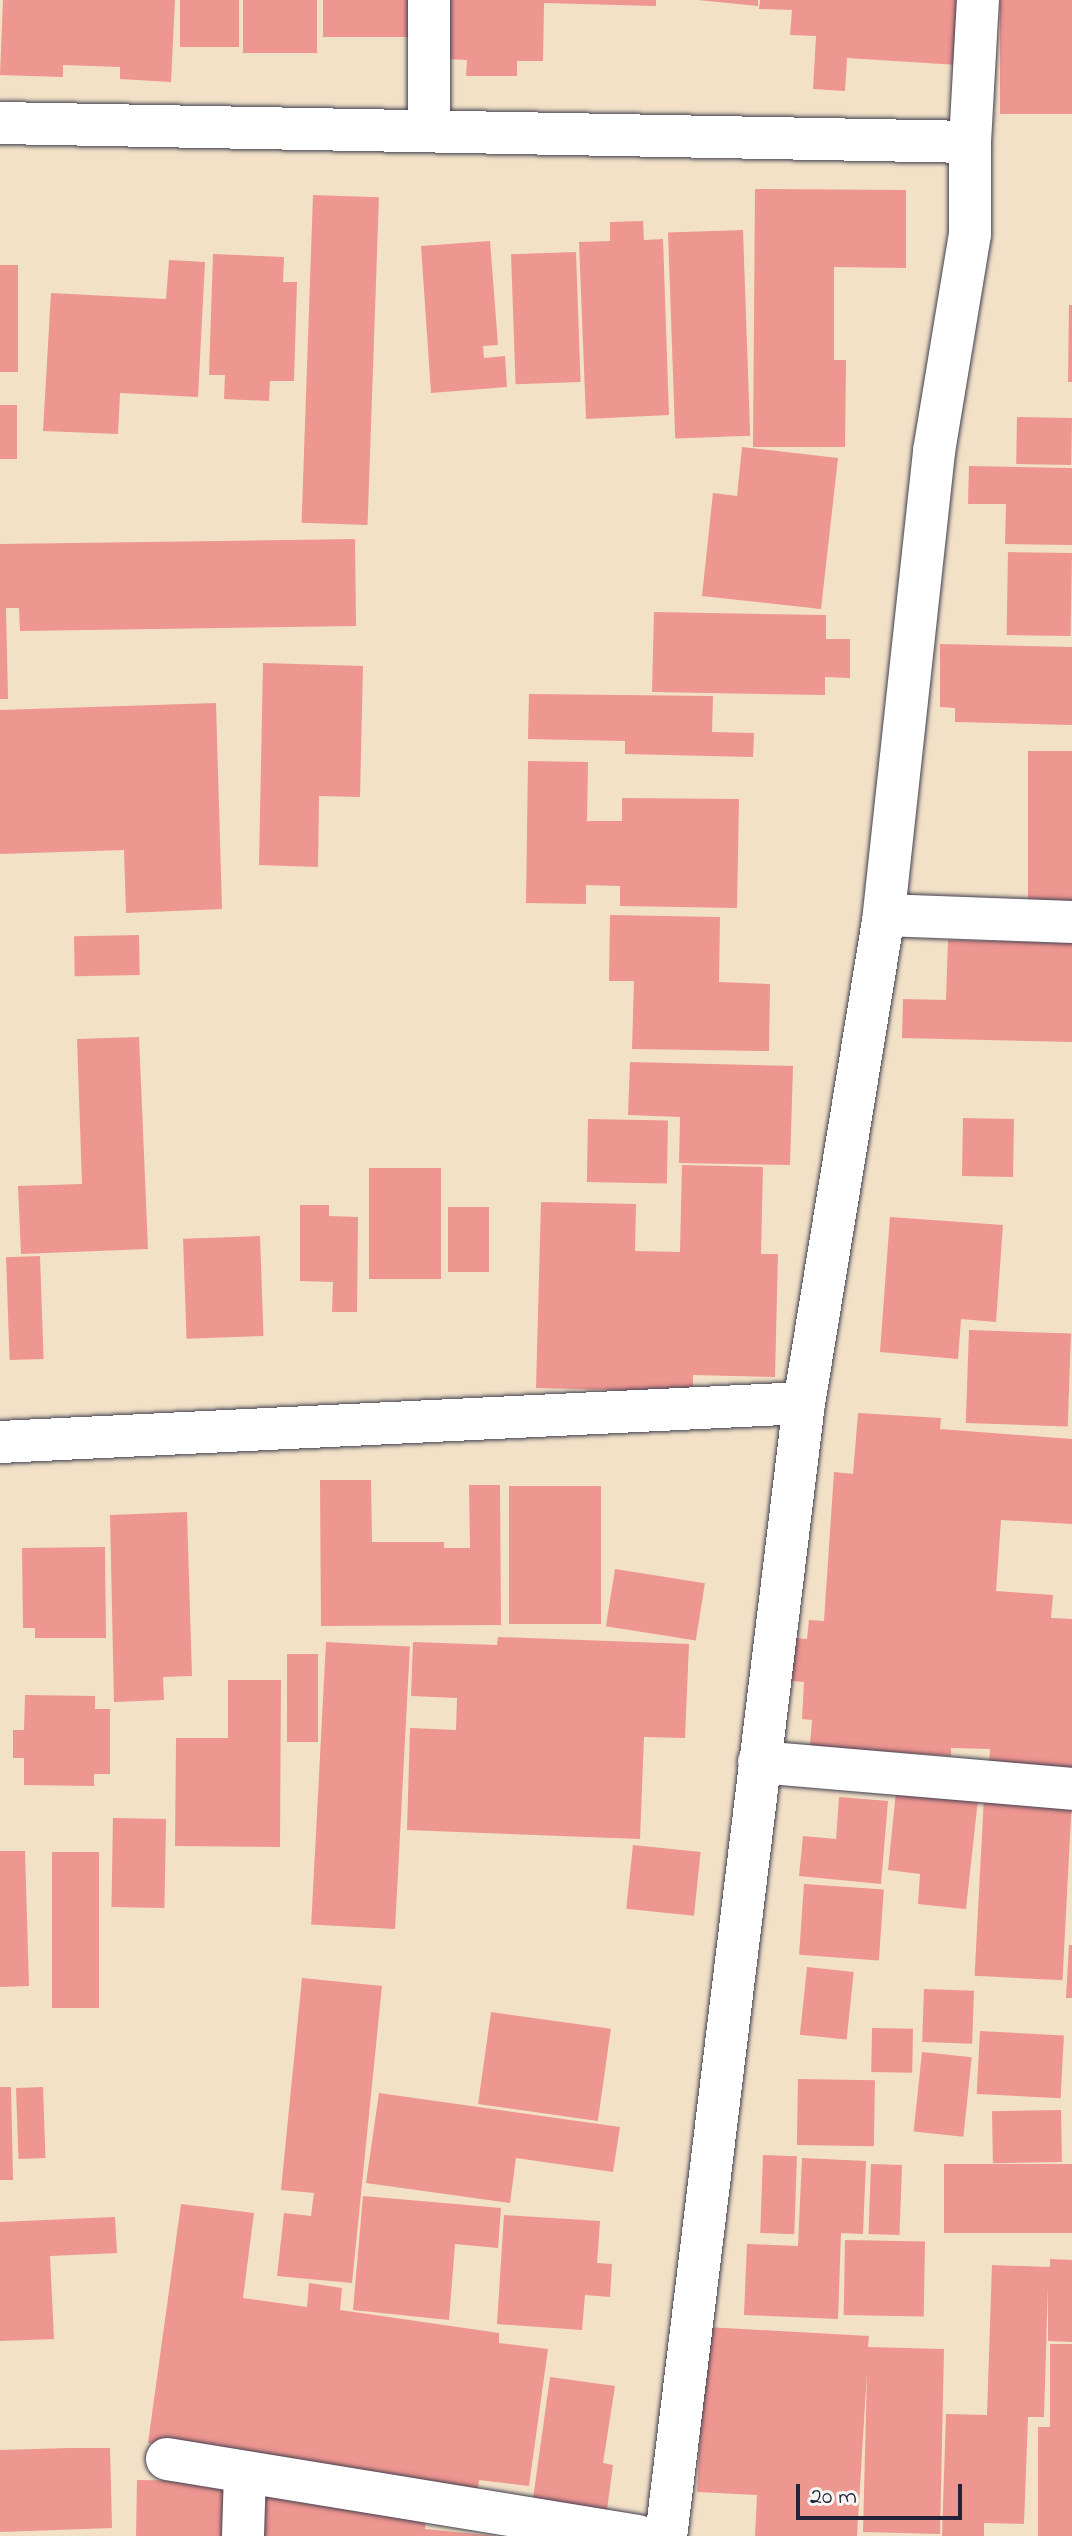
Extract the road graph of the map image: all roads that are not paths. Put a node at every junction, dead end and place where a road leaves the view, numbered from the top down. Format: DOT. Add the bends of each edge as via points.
graph roads {
  1 [pos="429,0"];
  2 [pos="978,0"];
  3 [pos="0,123"];
  4 [pos="429,131"];
  5 [pos="970,142"];
  6 [pos="884,915"];
  7 [pos="1072,922"];
  8 [pos="804,1403"];
  9 [pos="0,1442"];
  10 [pos="759,1762"];
  11 [pos="1072,1789"];
  12 [pos="167,2459"];
  13 [pos="245,2474"];
  14 [pos="243,2536"];
  15 [pos="638,2536"];
  16 [pos="666,2536"];
  1 -- 4 [label="street"];
  2 -- 5 [label="street"];
  3 -- 4 [label="street"];
  4 -- 5 [label="street"];
  5 -- 6 [label="street" via="970,234 934,452"];
  6 -- 7 [label="street"];
  6 -- 8 [label="street"];
  8 -- 9 [label="street"];
  8 -- 10 [label="street"];
  10 -- 11 [label="street"];
  10 -- 16 [label="street"];
  12 -- 13 [label="street"];
  13 -- 14 [label="street"];
  13 -- 15 [label="street"];
}
